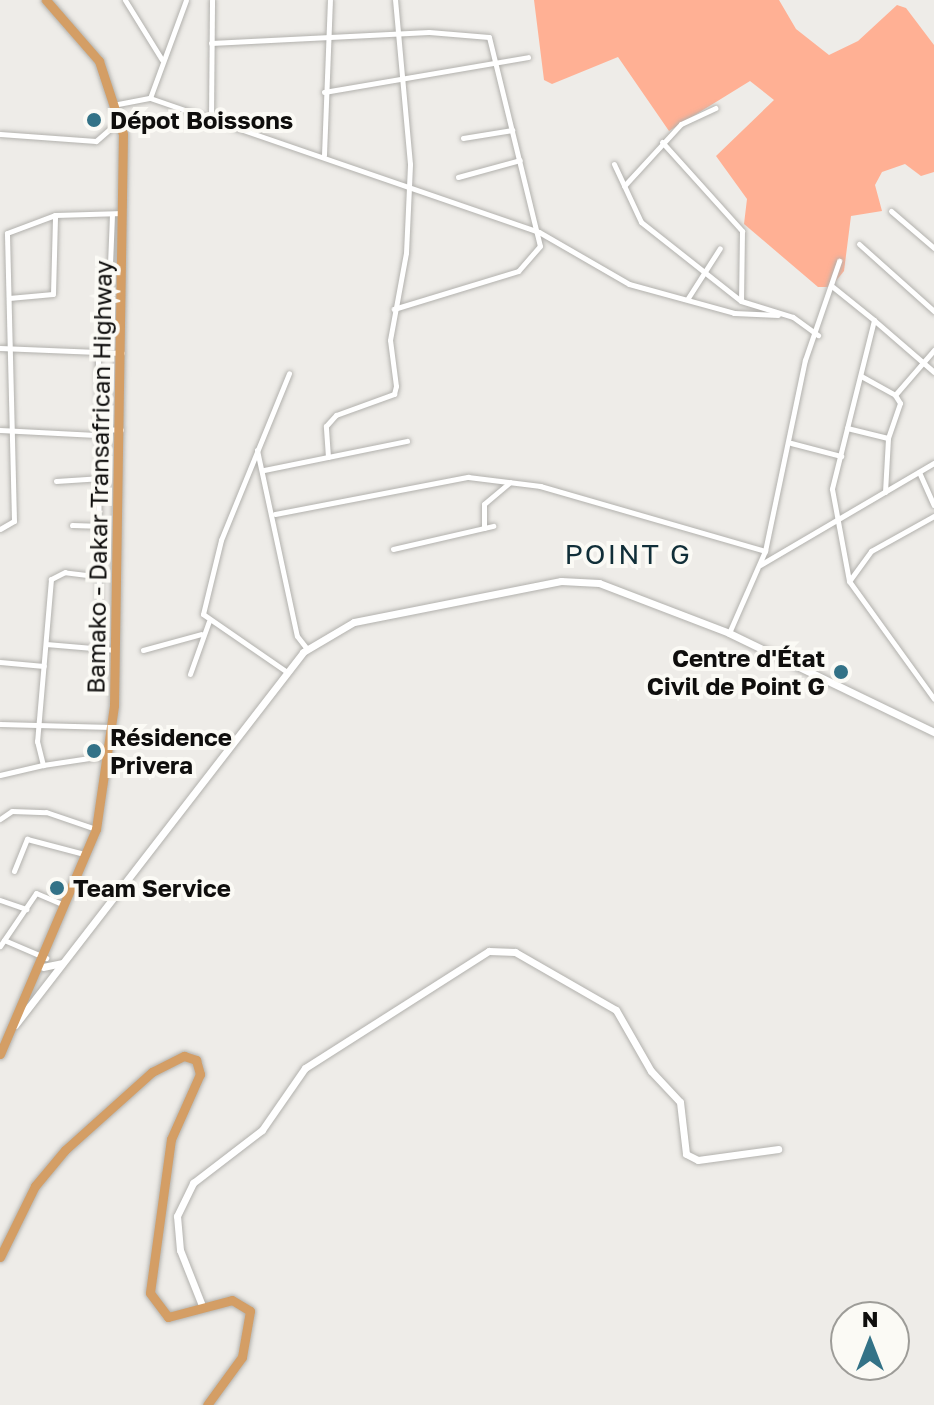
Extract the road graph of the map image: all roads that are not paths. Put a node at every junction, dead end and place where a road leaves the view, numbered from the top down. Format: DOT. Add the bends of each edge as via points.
graph roads {
  1 [pos="46,0"];
  2 [pos="125,0"];
  3 [pos="186,0"];
  4 [pos="212,0"];
  5 [pos="330,0"];
  6 [pos="395,0"];
  7 [pos="396,37"];
  8 [pos="327,41"];
  9 [pos="211,43"];
  10 [pos="528,57"];
  11 [pos="162,60"];
  12 [pos="495,63"];
  13 [pos="398,81"];
  14 [pos="324,92"];
  15 [pos="150,98"];
  16 [pos="118,104"];
  17 [pos="715,108"];
  18 [pos="211,118"];
  19 [pos="121,119"];
  20 [pos="512,130"];
  21 [pos="0,134"];
  22 [pos="463,138"];
  23 [pos="662,142"];
  24 [pos="324,155"];
  25 [pos="520,160"];
  26 [pos="614,164"];
  27 [pos="458,177"];
  28 [pos="407,185"];
  29 [pos="624,186"];
  30 [pos="891,211"];
  31 [pos="124,213"];
  32 [pos="112,214"];
  33 [pos="55,215"];
  34 [pos="539,232"];
  35 [pos="859,244"];
  36 [pos="720,248"];
  37 [pos="934,248"];
  38 [pos="839,261"];
  39 [pos="703,271"];
  40 [pos="833,287"];
  41 [pos="9,298"];
  42 [pos="688,298"];
  43 [pos="741,301"];
  44 [pos="394,309"];
  45 [pos="934,311"];
  46 [pos="778,315"];
  47 [pos="874,320"];
  48 [pos="818,335"];
  49 [pos="11,347"];
  50 [pos="0,348"];
  51 [pos="934,350"];
  52 [pos="98,352"];
  53 [pos="123,353"];
  54 [pos="923,363"];
  55 [pos="934,372"];
  56 [pos="289,373"];
  57 [pos="861,376"];
  58 [pos="895,395"];
  59 [pos="847,428"];
  60 [pos="0,430"];
  61 [pos="11,430"];
  62 [pos="122,430"];
  63 [pos="96,432"];
  64 [pos="888,438"];
  65 [pos="407,441"];
  66 [pos="791,443"];
  67 [pos="257,449"];
  68 [pos="841,456"];
  69 [pos="328,457"];
  70 [pos="934,463"];
  71 [pos="264,470"];
  72 [pos="919,472"];
  73 [pos="102,478"];
  74 [pos="56,481"];
  75 [pos="510,482"];
  76 [pos="885,492"];
  77 [pos="934,505"];
  78 [pos="275,514"];
  79 [pos="934,516"];
  80 [pos="72,525"];
  81 [pos="839,525"];
  82 [pos="104,526"];
  83 [pos="493,526"];
  84 [pos="484,528"];
  85 [pos="0,529"];
  86 [pos="393,549"];
  87 [pos="765,551"];
  88 [pos="760,565"];
  89 [pos="103,577"];
  90 [pos="849,581"];
  91 [pos="209,621"];
  92 [pos="729,633"];
  93 [pos="201,634"];
  94 [pos="46,644"];
  95 [pos="99,647"];
  96 [pos="307,649"];
  97 [pos="116,650"];
  98 [pos="143,650"];
  99 [pos="0,662"];
  100 [pos="44,666"];
  101 [pos="287,672"];
  102 [pos="190,674"];
  103 [pos="934,699"];
  104 [pos="38,722"];
  105 [pos="0,724"];
  106 [pos="112,727"];
  107 [pos="934,732"];
  108 [pos="110,755"];
  109 [pos="43,765"];
  110 [pos="0,775"];
  111 [pos="0,819"];
  112 [pos="96,829"];
  113 [pos="85,855"];
  114 [pos="14,871"];
  115 [pos="0,900"];
  116 [pos="67,907"];
  117 [pos="26,909"];
  118 [pos="2,943"];
  119 [pos="73,953"];
  120 [pos="44,963"];
  121 [pos="15,1025"];
  122 [pos="0,1054"];
  123 [pos="778,1149"];
  124 [pos="0,1257"];
  125 [pos="203,1308"];
  126 [pos="207,1405"];
  1 -- 16 [label="highway, Bamako - Dakar Transafrican Highway" via="89,46"];
  2 -- 11 [label="street"];
  3 -- 11 [label="street"];
  4 -- 9 [label="street"];
  5 -- 8 [label="street"];
  6 -- 7 [label="street"];
  7 -- 8 [label="street"];
  7 -- 12 [label="street" via="486,34"];
  7 -- 13 [label="street"];
  8 -- 9 [label="street"];
  8 -- 14 [label="street"];
  9 -- 18 [label="street"];
  10 -- 12 [label="street"];
  11 -- 15 [label="street"];
  12 -- 13 [label="street"];
  12 -- 20 [label="street"];
  13 -- 14 [label="street"];
  13 -- 28 [label="street"];
  14 -- 24 [label="street"];
  15 -- 16 [label="street"];
  15 -- 18 [label="street"];
  16 -- 19 [label="highway, Bamako - Dakar Transafrican Highway"];
  17 -- 23 [label="street"];
  18 -- 24 [label="street"];
  19 -- 21 [label="street" via="96,141"];
  19 -- 31 [label="highway, Bamako - Dakar Transafrican Highway"];
  20 -- 22 [label="street"];
  20 -- 25 [label="street"];
  23 -- 29 [label="street"];
  23 -- 43 [label="street" via="742,231"];
  24 -- 28 [label="street"];
  25 -- 27 [label="street"];
  25 -- 34 [label="street"];
  26 -- 29 [label="street"];
  28 -- 34 [label="street"];
  28 -- 44 [label="street" via="406,253"];
  29 -- 39 [label="street" via="641,222"];
  30 -- 37 [label="street"];
  31 -- 32 [label="street"];
  31 -- 53 [label="highway, Bamako - Dakar Transafrican Highway"];
  32 -- 33 [label="street"];
  32 -- 52 [label="street" via="108,314"];
  33 -- 41 [label="street" via="7,233"];
  33 -- 41 [label="street" via="53,294"];
  34 -- 42 [label="street" via="629,284"];
  34 -- 44 [label="street" via="534,259 518,271"];
  35 -- 45 [label="street"];
  36 -- 39 [label="street"];
  38 -- 40 [label="street"];
  39 -- 42 [label="street"];
  39 -- 43 [label="street"];
  40 -- 47 [label="street"];
  40 -- 48 [label="street"];
  41 -- 49 [label="street"];
  42 -- 46 [label="street" via="734,313"];
  43 -- 46 [label="street"];
  44 -- 69 [label="street" via="394,394 336,415 326,426"];
  46 -- 48 [label="street"];
  47 -- 54 [label="street"];
  47 -- 57 [label="street"];
  48 -- 66 [label="street" via="805,360"];
  49 -- 50 [label="street"];
  49 -- 52 [label="street"];
  49 -- 61 [label="street"];
  51 -- 54 [label="street"];
  52 -- 53 [label="street"];
  52 -- 63 [label="street"];
  53 -- 62 [label="highway, Bamako - Dakar Transafrican Highway"];
  54 -- 55 [label="street"];
  54 -- 58 [label="street"];
  56 -- 67 [label="street"];
  57 -- 58 [label="street"];
  57 -- 59 [label="street"];
  58 -- 64 [label="street" via="900,407"];
  59 -- 64 [label="street"];
  59 -- 68 [label="street"];
  60 -- 61 [label="street"];
  61 -- 63 [label="street"];
  61 -- 85 [label="street" via="14,526"];
  62 -- 63 [label="street"];
  62 -- 97 [label="highway, Bamako - Dakar Transafrican Highway"];
  63 -- 73 [label="street"];
  64 -- 76 [label="street"];
  65 -- 69 [label="street"];
  66 -- 68 [label="street"];
  66 -- 87 [label="street"];
  67 -- 71 [label="street"];
  67 -- 91 [label="street" via="221,540 204,602"];
  68 -- 81 [label="street" via="832,489"];
  69 -- 71 [label="street"];
  70 -- 72 [label="street"];
  71 -- 78 [label="street"];
  72 -- 76 [label="street"];
  72 -- 77 [label="street"];
  73 -- 74 [label="street"];
  73 -- 82 [label="street"];
  75 -- 78 [label="street" via="468,477"];
  75 -- 84 [label="street" via="484,504"];
  75 -- 87 [label="street"];
  76 -- 81 [label="street"];
  78 -- 96 [label="street" via="297,636"];
  79 -- 90 [label="street" via="871,551"];
  80 -- 82 [label="street"];
  81 -- 88 [label="street"];
  81 -- 90 [label="street"];
  82 -- 89 [label="street"];
  83 -- 84 [label="street"];
  84 -- 86 [label="street"];
  87 -- 88 [label="street"];
  88 -- 92 [label="street"];
  89 -- 94 [label="street" via="54,573"];
  89 -- 95 [label="street"];
  90 -- 103 [label="street"];
  91 -- 93 [label="street"];
  91 -- 101 [label="street"];
  92 -- 96 [label="street" via="628,589 561,581 354,622"];
  92 -- 107 [label="street"];
  93 -- 98 [label="street"];
  93 -- 102 [label="street"];
  94 -- 95 [label="street"];
  94 -- 100 [label="street"];
  95 -- 97 [label="street"];
  96 -- 101 [label="street"];
  97 -- 106 [label="highway, Bamako - Dakar Transafrican Highway"];
  99 -- 100 [label="street"];
  100 -- 104 [label="street"];
  101 -- 119 [label="street"];
  104 -- 105 [label="street"];
  104 -- 106 [label="street"];
  104 -- 109 [label="street"];
  106 -- 108 [label="highway, Bamako - Dakar Transafrican Highway"];
  108 -- 109 [label="street"];
  108 -- 112 [label="highway, Bamako - Dakar Transafrican Highway"];
  109 -- 110 [label="street"];
  111 -- 112 [label="street" via="12,811 46,812"];
  112 -- 113 [label="highway, Bamako - Dakar Transafrican Highway"];
  113 -- 114 [label="street" via="27,839"];
  113 -- 116 [label="highway, Bamako - Dakar Transafrican Highway"];
  115 -- 117 [label="street"];
  116 -- 117 [label="street" via="36,893"];
  116 -- 120 [label="highway, Bamako - Dakar Transafrican Highway"];
  117 -- 118 [label="street"];
  118 -- 120 [label="street"];
  119 -- 120 [label="street"];
  119 -- 121 [label="street"];
  120 -- 121 [label="highway, Bamako - Dakar Transafrican Highway"];
  121 -- 122 [label="highway, Bamako - Dakar Transafrican Highway"];
  123 -- 125 [label="street" via="698,1160 686,1154 680,1102 651,1071 616,1010 515,952 489,951 305,1068 262,1130 193,1183 178,1227"];
  124 -- 125 [label="highway" via="35,1186 65,1150 145,1077 192,1057 200,1074 171,1139 150,1293 168,1317"];
  125 -- 126 [label="highway" via="232,1300 253,1317 242,1357"];
}
